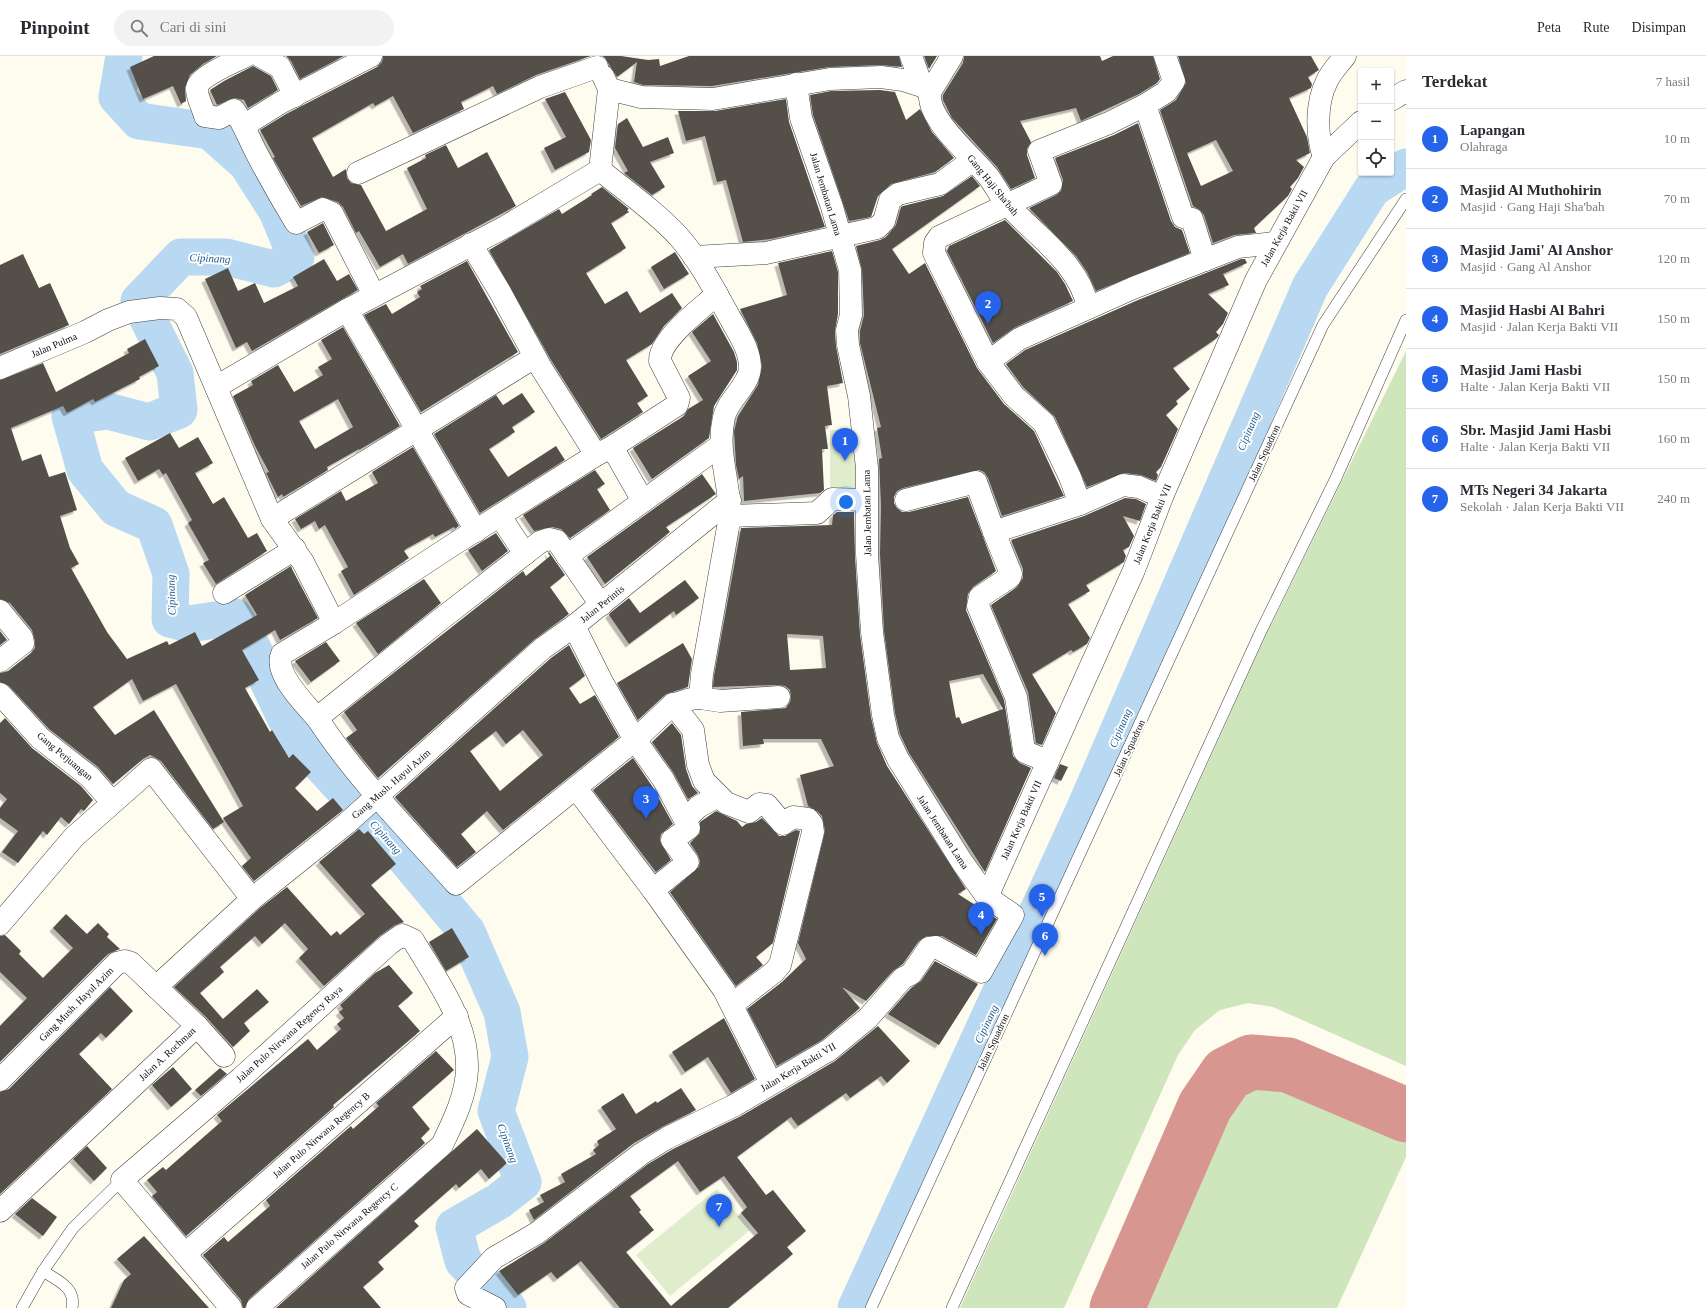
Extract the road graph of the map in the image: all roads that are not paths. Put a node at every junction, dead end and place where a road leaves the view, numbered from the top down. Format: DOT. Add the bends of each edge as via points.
graph roads {
  1 [pos="246,56"];
  2 [pos="260,56"];
  3 [pos="372,56"];
  4 [pos="911,56"];
  5 [pos="952,56"];
  6 [pos="1165,56"];
  7 [pos="1345,56"];
  8 [pos="594,62"];
  9 [pos="796,84"];
  10 [pos="609,89"];
  11 [pos="926,89"];
  12 [pos="1406,91"];
  13 [pos="294,96"];
  14 [pos="1394,98"];
  15 [pos="1145,105"];
  16 [pos="244,125"];
  17 [pos="1358,125"];
  18 [pos="1324,157"];
  19 [pos="973,160"];
  20 [pos="600,170"];
  21 [pos="358,172"];
  22 [pos="1406,199"];
  23 [pos="1006,204"];
  24 [pos="840,237"];
  25 [pos="1275,243"];
  26 [pos="471,244"];
  27 [pos="694,257"];
  28 [pos="1205,260"];
  29 [pos="717,294"];
  30 [pos="374,295"];
  31 [pos="1088,308"];
  32 [pos="347,310"];
  33 [pos="1406,320"];
  34 [pos="535,358"];
  35 [pos="988,362"];
  36 [pos="0,368"];
  37 [pos="216,387"];
  38 [pos="416,429"];
  39 [pos="721,445"];
  40 [pos="604,451"];
  41 [pos="1162,497"];
  42 [pos="866,500"];
  43 [pos="906,500"];
  44 [pos="643,501"];
  45 [pos="1080,504"];
  46 [pos="730,508"];
  47 [pos="500,516"];
  48 [pos="272,519"];
  49 [pos="476,531"];
  50 [pos="994,532"];
  51 [pos="294,549"];
  52 [pos="524,554"];
  53 [pos="567,556"];
  54 [pos="224,593"];
  55 [pos="600,605"];
  56 [pos="0,611"];
  57 [pos="334,624"];
  58 [pos="574,626"];
  59 [pos="0,661"];
  60 [pos="0,694"];
  61 [pos="779,697"];
  62 [pos="700,698"];
  63 [pos="673,704"];
  64 [pos="317,718"];
  65 [pos="635,740"];
  66 [pos="1047,761"];
  67 [pos="576,788"];
  68 [pos="718,796"];
  69 [pos="107,797"];
  70 [pos="374,798"];
  71 [pos="685,820"];
  72 [pos="653,890"];
  73 [pos="987,897"];
  74 [pos="252,899"];
  75 [pos="0,924"];
  76 [pos="156,986"];
  77 [pos="733,1004"];
  78 [pos="457,1016"];
  79 [pos="197,1026"];
  80 [pos="224,1056"];
  81 [pos="0,1080"];
  82 [pos="771,1083"];
  83 [pos="442,1145"];
  84 [pos="122,1180"];
  85 [pos="0,1211"];
  86 [pos="185,1254"];
  87 [pos="44,1271"];
  88 [pos="22,1308"];
  89 [pos="72,1308"];
  90 [pos="231,1308"];
  91 [pos="257,1308"];
  92 [pos="495,1308"];
  93 [pos="872,1308"];
  94 [pos="952,1308"];
  1 -- 16 [label="street" via="207,75 196,89 205,116 220,118 234,110"];
  2 -- 13 [label="street" via="280,67"];
  3 -- 13 [label="street"];
  4 -- 11 [label="street, Gang Haji Sha'bah"];
  5 -- 11 [label="street"];
  6 -- 15 [label="street" via="1174,81 1166,92"];
  7 -- 18 [label="street" via="1327,81 1322,94 1319,122"];
  8 -- 10 [label="street"];
  8 -- 21 [label="street"];
  9 -- 10 [label="street" via="713,99 641,97"];
  9 -- 11 [label="street" via="830,79 881,77 903,80"];
  9 -- 24 [label="street, Jalan Jembatan Lama" via="801,118"];
  10 -- 20 [label="street"];
  11 -- 19 [label="street, Gang Haji Sha'bah" via="932,108 946,130"];
  12 -- 14 [label="street"];
  13 -- 16 [label="street"];
  15 -- 23 [label="street" via="1109,123 1040,151 1051,184"];
  15 -- 28 [label="street" via="1183,217 1192,219"];
  16 -- 30 [label="street" via="247,136 296,223 323,209 332,213"];
  17 -- 18 [label="street, Jalan Kerja Bakti VII"];
  18 -- 25 [label="street, Jalan Kerja Bakti VII"];
  19 -- 23 [label="street, Gang Haji Sha'bah" via="988,175"];
  19 -- 24 [label="street" via="940,184 898,194 890,200 884,221 877,228"];
  20 -- 26 [label="street"];
  20 -- 27 [label="street" via="678,236"];
  22 -- 93 [label="lane, Jalan Squadron" via="1323,325"];
  23 -- 31 [label="street, Gang Haji Sha'bah" via="1068,266 1080,284"];
  23 -- 35 [label="street" via="939,237 935,243 934,253"];
  24 -- 27 [label="street" via="766,253"];
  24 -- 42 [label="street, Jalan Jembatan Lama" via="850,270 851,315 848,345 860,396 867,468"];
  25 -- 28 [label="street" via="1238,247"];
  25 -- 41 [label="street, Jalan Kerja Bakti VII" via="1236,324"];
  26 -- 30 [label="street"];
  26 -- 34 [label="street"];
  27 -- 29 [label="street"];
  28 -- 31 [label="street"];
  29 -- 39 [label="street" via="741,337 750,364 749,375 725,412"];
  29 -- 40 [label="street" via="687,320 660,355 660,361 679,398 677,405"];
  30 -- 32 [label="street"];
  31 -- 35 [label="street" via="1019,339"];
  32 -- 37 [label="street"];
  32 -- 38 [label="street"];
  33 -- 94 [label="lane" via="1336,478 1261,631"];
  34 -- 38 [label="street"];
  34 -- 40 [label="street"];
  35 -- 45 [label="street" via="1014,396 1044,423"];
  36 -- 37 [label="street, Jalan Pulma" via="129,312 160,308 177,309 186,317"];
  37 -- 48 [label="street, Jalan Pulma"];
  38 -- 48 [label="street"];
  38 -- 49 [label="street"];
  39 -- 44 [label="street"];
  39 -- 46 [label="street"];
  40 -- 44 [label="street"];
  40 -- 47 [label="street"];
  41 -- 45 [label="street" via="1139,487 1123,484"];
  41 -- 66 [label="street, Jalan Kerja Bakti VII" via="1134,570"];
  42 -- 46 [label="street" via="832,500 817,513"];
  42 -- 73 [label="street, Jalan Jembatan Lama" via="872,632 888,738 927,808"];
  43 -- 50 [label="street" via="976,482"];
  44 -- 53 [label="street"];
  45 -- 50 [label="street"];
  46 -- 55 [label="street, Jalan Perintis"];
  46 -- 62 [label="street"];
  47 -- 49 [label="street"];
  47 -- 52 [label="street"];
  48 -- 51 [label="street, Jalan Pulma"];
  49 -- 57 [label="street"];
  50 -- 66 [label="street" via="1011,574 1010,578 980,597 978,606 1016,697 1024,750"];
  51 -- 54 [label="street"];
  51 -- 57 [label="street, Jalan Pulma"];
  52 -- 53 [label="street" via="540,542 550,539 557,541"];
  52 -- 64 [label="street"];
  53 -- 55 [label="street"];
  55 -- 58 [label="street, Jalan Perintis"];
  56 -- 59 [label="street" via="22,638 23,643"];
  57 -- 64 [label="street" via="282,654 279,665 284,676"];
  58 -- 65 [label="street, Jalan Perintis"];
  58 -- 70 [label="street, Gang Mush. Hayul Azim" via="543,648 436,746"];
  60 -- 69 [label="street, Gang Perjuangan" via="40,738 90,777"];
  61 -- 62 [label="street" via="720,702"];
  62 -- 63 [label="street" via="691,697"];
  63 -- 65 [label="street"];
  63 -- 68 [label="street" via="692,730 702,777"];
  64 -- 70 [label="street"];
  65 -- 67 [label="street"];
  65 -- 71 [label="street, Jalan Perintis" via="663,780"];
  66 -- 73 [label="street, Jalan Kerja Bakti VII"];
  67 -- 70 [label="street" via="456,884"];
  67 -- 72 [label="street"];
  68 -- 71 [label="street" via="698,807"];
  68 -- 77 [label="street" via="730,805 748,812 759,804 767,805 783,824 797,816 808,819 813,826 780,965"];
  69 -- 74 [label="street" via="151,769"];
  69 -- 75 [label="street"];
  70 -- 74 [label="street, Gang Mush. Hayul Azim" via="347,823"];
  71 -- 72 [label="street" via="689,828 672,840 688,862"];
  72 -- 77 [label="street"];
  73 -- 82 [label="street, Jalan Kerja Bakti VII" via="1013,915 981,972 936,947 929,948 911,974 903,978 861,1025 829,1050"];
  74 -- 76 [label="street"];
  76 -- 79 [label="street, Jalan A. Rochman"];
  76 -- 81 [label="street, Gang Mush. Hayul Azim" via="131,963 117,963"];
  77 -- 82 [label="street"];
  78 -- 83 [label="street, Jalan Pulo Nirwana Regency Raya" via="467,1053 467,1072 455,1119"];
  78 -- 84 [label="street, Jalan Pulo Nirwana Regency Raya" via="413,940 402,935"];
  78 -- 86 [label="street, Jalan Pulo Nirwana Regency B"];
  79 -- 80 [label="street"];
  79 -- 85 [label="street, Jalan A. Rochman"];
  82 -- 92 [label="street, Jalan Kerja Bakti VII" via="735,1105 667,1138 641,1154 537,1233 494,1258 466,1288 468,1294"];
  83 -- 91 [label="street, Jalan Pulo Nirwana Regency C"];
  84 -- 86 [label="street"];
  84 -- 87 [label="lane, Jalan Pulo Nirwana Regency Raya" via="73,1228"];
  86 -- 90 [label="street"];
  87 -- 88 [label="lane, Jalan Pulo Nirwana Regency Raya"];
  87 -- 89 [label="lane" via="68,1288 74,1299"];
}
